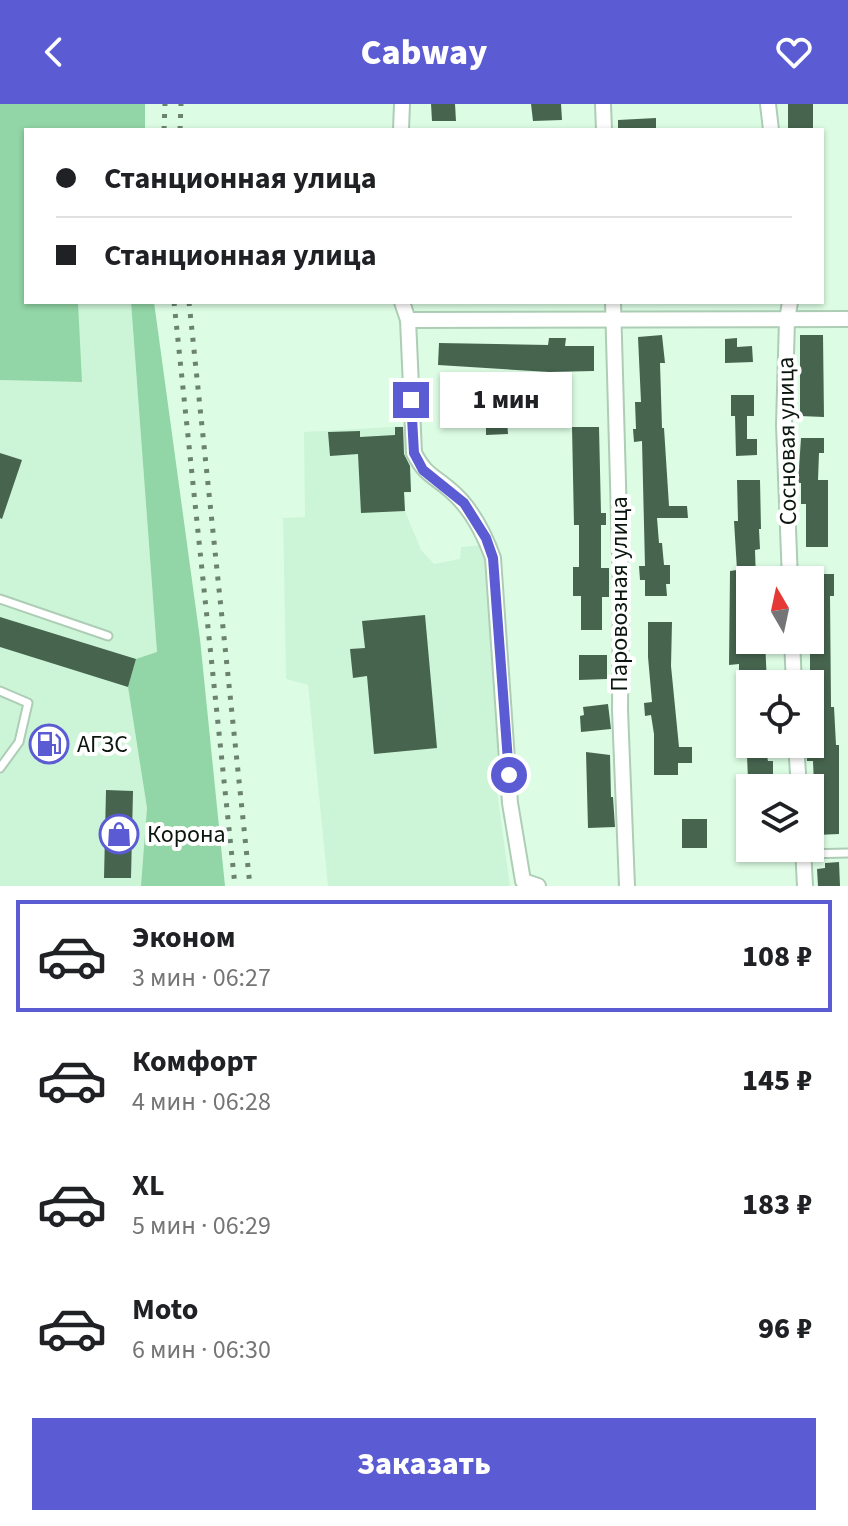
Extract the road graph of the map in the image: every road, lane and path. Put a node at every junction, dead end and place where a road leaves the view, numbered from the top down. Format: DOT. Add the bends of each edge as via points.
graph roads {
  1 [pos="402,104"];
  2 [pos="603,104"];
  3 [pos="768,104"];
  4 [pos="401,128"];
  5 [pos="604,128"];
  6 [pos="771,128"];
  7 [pos="403,304"];
  8 [pos="613,304"];
  9 [pos="790,304"];
  10 [pos="848,319"];
  11 [pos="408,320"];
  12 [pos="614,320"];
  13 [pos="787,320"];
  14 [pos="789,566"];
  15 [pos="0,599"];
  16 [pos="108,636"];
  17 [pos="0,691"];
  18 [pos="0,768"];
  19 [pos="824,852"];
  20 [pos="848,853"];
  21 [pos="804,862"];
  22 [pos="538,886"];
  23 [pos="627,886"];
  24 [pos="805,886"];
  1 -- 4 [label="street"];
  2 -- 5 [label="street"];
  3 -- 6 [label="street"];
  7 -- 11 [label="street"];
  8 -- 12 [label="street, Паровозная улица"];
  9 -- 13 [label="street, Сосновая улица"];
  10 -- 13 [label="street"];
  11 -- 12 [label="street"];
  11 -- 22 [label="street" via="414,453 423,470 464,503 493,558 510,803 523,881"];
  12 -- 13 [label="street"];
  12 -- 23 [label="street, Паровозная улица"];
  13 -- 14 [label="street, Сосновая улица" via="784,425"];
  15 -- 16 [label="lane"];
  17 -- 18 [label="lane" via="28,703 19,742"];
  19 -- 20 [label="lane"];
  21 -- 24 [label="street"];
}
